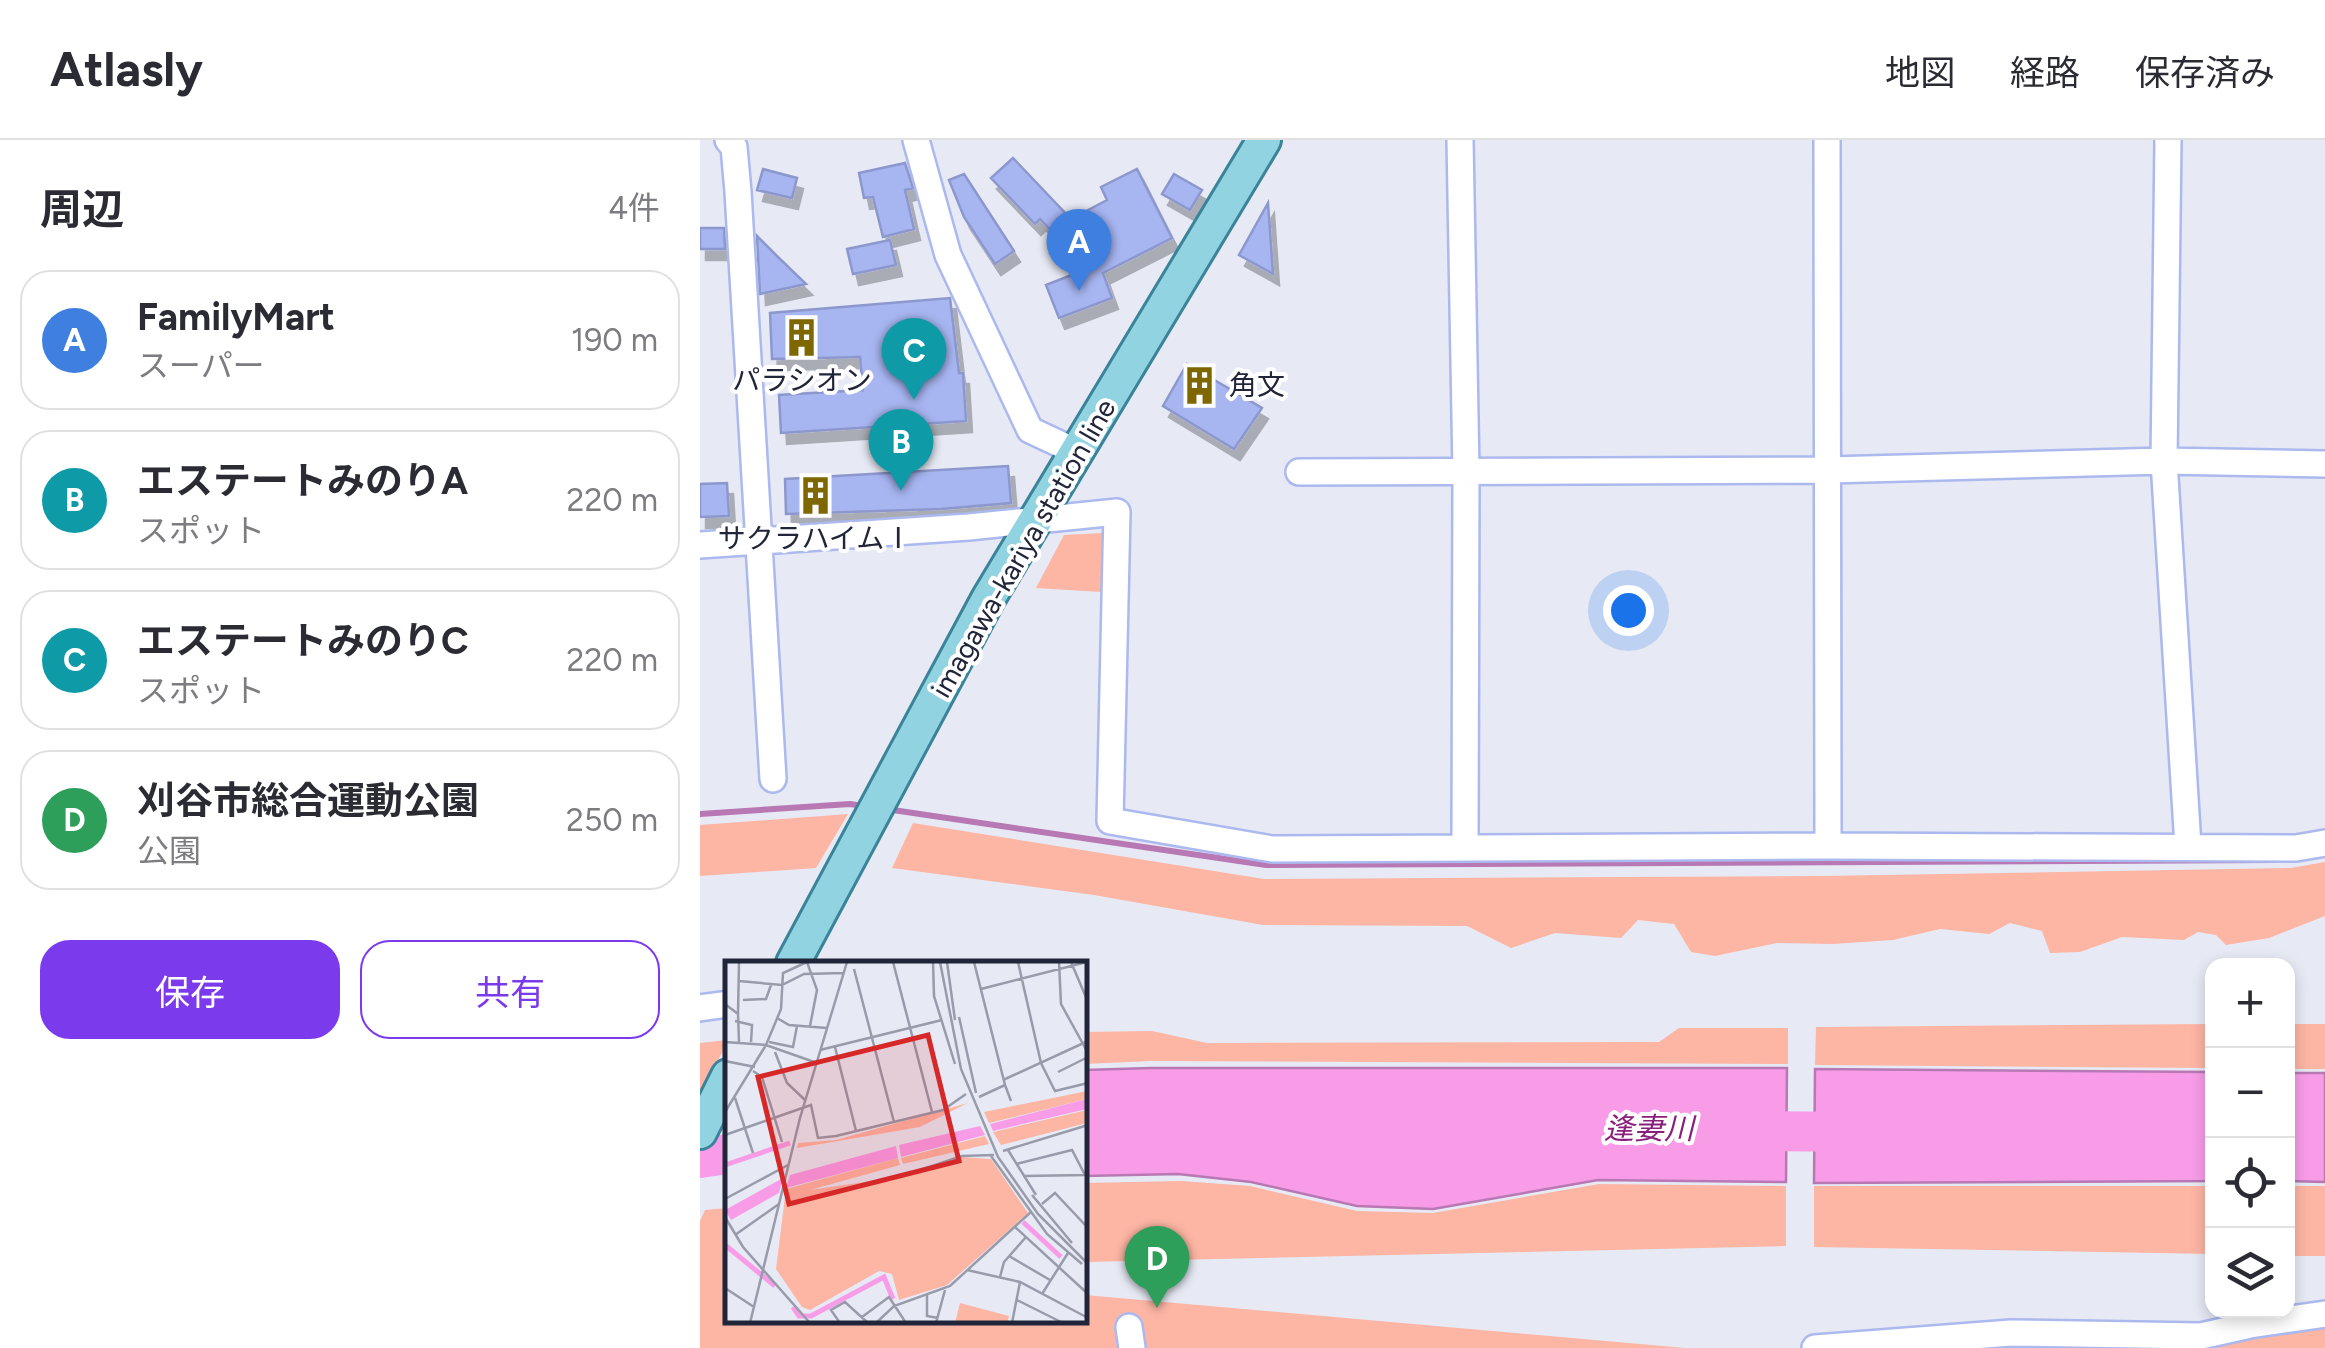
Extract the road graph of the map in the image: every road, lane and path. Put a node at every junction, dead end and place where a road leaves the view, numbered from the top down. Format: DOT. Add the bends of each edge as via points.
graph roads {
  1 [pos="728,140"];
  2 [pos="916,140"];
  3 [pos="1264,140"];
  4 [pos="1460,140"];
  5 [pos="1827,140"];
  6 [pos="2168,140"];
  7 [pos="1076,452"];
  8 [pos="2164,461"];
  9 [pos="2325,464"];
  10 [pos="1829,470"];
  11 [pos="1300,472"];
  12 [pos="1466,472"];
  13 [pos="1036,519"];
  14 [pos="760,540"];
  15 [pos="700,546"];
  16 [pos="773,778"];
  17 [pos="2325,842"];
  18 [pos="1465,846"];
  19 [pos="1828,846"];
  20 [pos="2188,846"];
  21 [pos="794,961"];
  22 [pos="725,1004"];
  23 [pos="700,1008"];
  24 [pos="725,1081"];
  25 [pos="700,1132"];
  26 [pos="2325,1314"];
  27 [pos="2253,1336"];
  28 [pos="1815,1348"];
  1 -- 14 [label="street" via="738,192"];
  2 -- 7 [label="street" via="948,256 1030,430"];
  3 -- 7 [label="main road, imagawa-kariya station line"];
  4 -- 12 [label="street"];
  5 -- 10 [label="street"];
  6 -- 8 [label="street"];
  7 -- 13 [label="main road, imagawa-kariya station line"];
  8 -- 9 [label="street"];
  8 -- 10 [label="street"];
  8 -- 20 [label="street"];
  10 -- 12 [label="street"];
  10 -- 19 [label="street"];
  11 -- 12 [label="street"];
  12 -- 18 [label="street"];
  13 -- 14 [label="street"];
  13 -- 18 [label="street" via="1117,512 1110,821 1272,848"];
  13 -- 21 [label="main road, imagawa-kariya station line"];
  14 -- 15 [label="street"];
  14 -- 16 [label="street"];
  17 -- 20 [label="street" via="2296,848"];
  18 -- 19 [label="street"];
  19 -- 20 [label="street"];
  22 -- 23 [label="street"];
  24 -- 25 [label="main road"];
  26 -- 27 [label="street"];
  27 -- 28 [label="street" via="2012,1333"];
}
